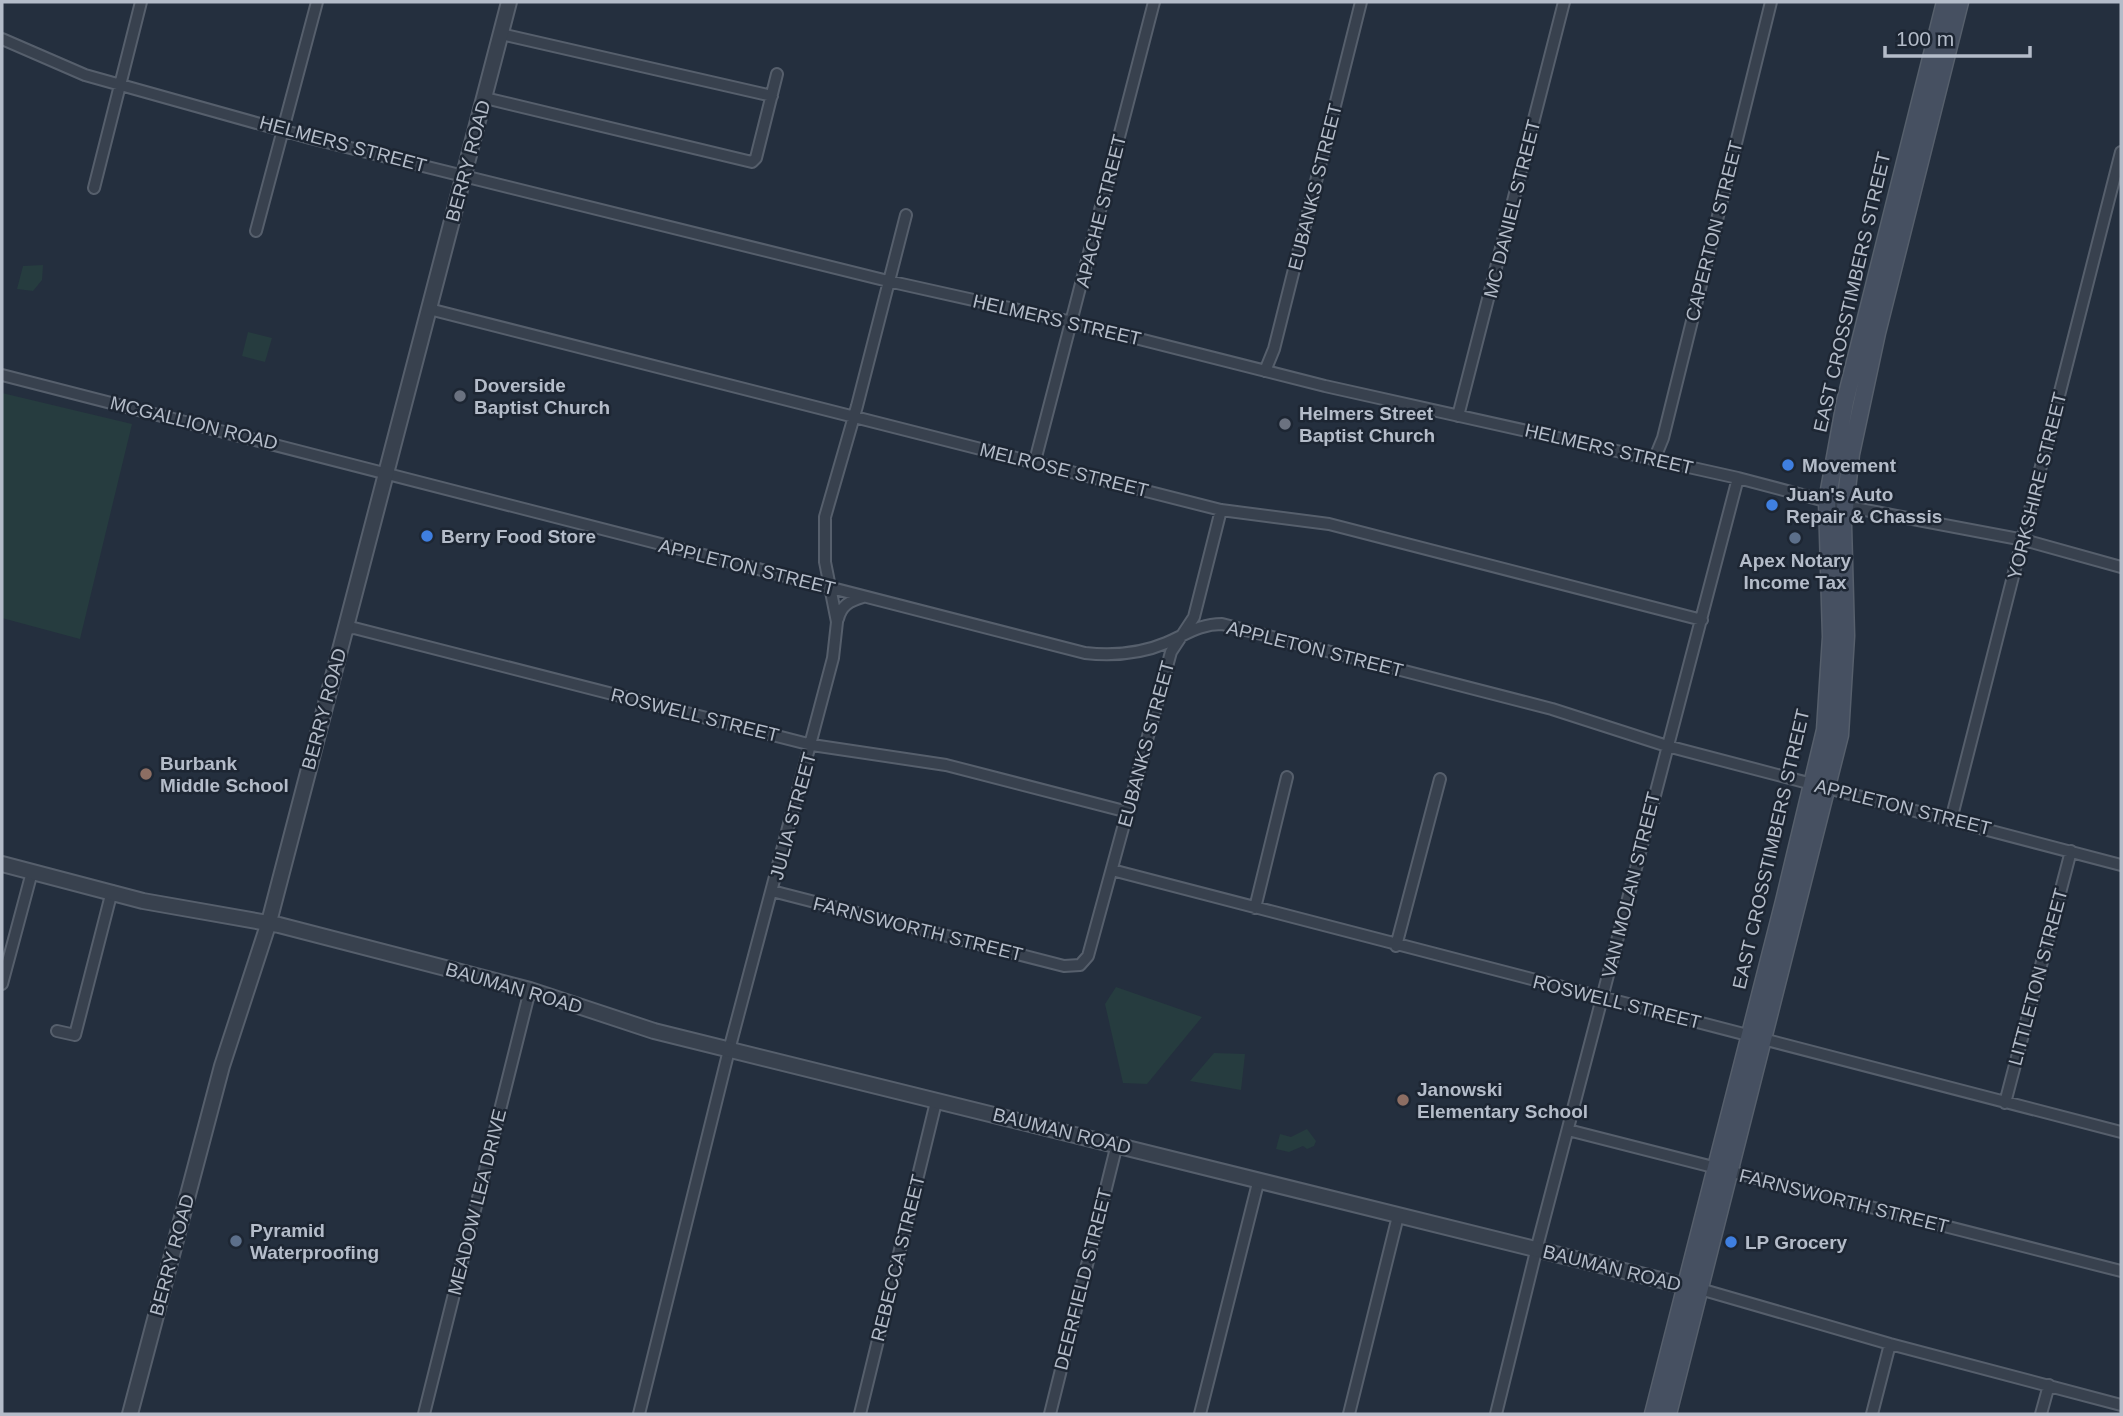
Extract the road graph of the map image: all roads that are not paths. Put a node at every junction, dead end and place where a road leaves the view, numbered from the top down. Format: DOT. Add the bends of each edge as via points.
graph roads {
  1 [pos="141,2"];
  2 [pos="317,2"];
  3 [pos="509,2"];
  4 [pos="1154,2"];
  5 [pos="1361,2"];
  6 [pos="1564,2"];
  7 [pos="1771,2"];
  8 [pos="1945,2"];
  9 [pos="1960,2"];
  10 [pos="1947,22"];
  11 [pos="501,34"];
  12 [pos="2,39"];
  13 [pos="777,74"];
  14 [pos="120,83"];
  15 [pos="772,96"];
  16 [pos="485,98"];
  17 [pos="284,128"];
  18 [pos="2121,152"];
  19 [pos="465,176"];
  20 [pos="94,188"];
  21 [pos="906,215"];
  22 [pos="256,231"];
  23 [pos="888,281"];
  24 [pos="429,309"];
  25 [pos="1072,322"];
  26 [pos="1870,332"];
  27 [pos="1265,371"];
  28 [pos="2,375"];
  29 [pos="1458,416"];
  30 [pos="854,417"];
  31 [pos="1654,460"];
  32 [pos="1035,461"];
  33 [pos="386,473"];
  34 [pos="1738,478"];
  35 [pos="1827,500"];
  36 [pos="1844,506"];
  37 [pos="1221,510"];
  38 [pos="2024,540"];
  39 [pos="2121,567"];
  40 [pos="829,588"];
  41 [pos="864,597"];
  42 [pos="1702,620"];
  43 [pos="1198,621"];
  44 [pos="837,622"];
  45 [pos="345,629"];
  46 [pos="1838,637"];
  47 [pos="1168,648"];
  48 [pos="812,745"];
  49 [pos="1667,747"];
  50 [pos="1287,777"];
  51 [pos="1440,779"];
  52 [pos="1820,786"];
  53 [pos="1128,812"];
  54 [pos="1951,820"];
  55 [pos="2071,851"];
  56 [pos="2,864"];
  57 [pos="2121,865"];
  58 [pos="1112,870"];
  59 [pos="32,872"];
  60 [pos="111,891"];
  61 [pos="772,891"];
  62 [pos="1255,908"];
  63 [pos="269,922"];
  64 [pos="1396,946"];
  65 [pos="1064,966"];
  66 [pos="2,984"];
  67 [pos="530,989"];
  68 [pos="1601,999"];
  69 [pos="57,1031"];
  70 [pos="1756,1037"];
  71 [pos="729,1050"];
  72 [pos="936,1102"];
  73 [pos="2005,1103"];
  74 [pos="1568,1130"];
  75 [pos="2121,1132"];
  76 [pos="1117,1144"];
  77 [pos="1722,1170"];
  78 [pos="1259,1179"];
  79 [pos="1398,1216"];
  80 [pos="1536,1250"];
  81 [pos="2121,1271"];
  82 [pos="1692,1288"];
  83 [pos="1889,1344"];
  84 [pos="2049,1385"];
  85 [pos="2121,1405"];
  86 [pos="130,1414"];
  87 [pos="424,1414"];
  88 [pos="639,1414"];
  89 [pos="860,1414"];
  90 [pos="1050,1414"];
  91 [pos="1200,1414"];
  92 [pos="1349,1414"];
  93 [pos="1496,1414"];
  94 [pos="1653,1414"];
  95 [pos="1668,1414"];
  96 [pos="1872,1414"];
  97 [pos="2041,1414"];
  1 -- 14 [label="street"];
  2 -- 17 [label="street"];
  3 -- 11 [label="street, BERRY ROAD"];
  4 -- 25 [label="street, APACHE STREET"];
  5 -- 27 [label="street, EUBANKS STREET"];
  6 -- 29 [label="street, MC DANIEL STREET"];
  7 -- 31 [label="street, CAPERTON STREET"];
  8 -- 10 [label="main road, EAST CROSSTIMBERS STREET"];
  9 -- 10 [label="main road, EAST CROSSTIMBERS STREET"];
  10 -- 26 [label="main road, EAST CROSSTIMBERS STREET"];
  11 -- 15 [label="street"];
  11 -- 16 [label="street, BERRY ROAD"];
  12 -- 14 [label="street, HELMERS STREET" via="85,75"];
  13 -- 15 [label="street"];
  14 -- 17 [label="street, HELMERS STREET"];
  14 -- 20 [label="street"];
  15 -- 16 [label="street" via="756,159 748,162"];
  16 -- 19 [label="street, BERRY ROAD"];
  17 -- 19 [label="street, HELMERS STREET"];
  17 -- 22 [label="street"];
  18 -- 38 [label="street, YORKSHIRE STREET"];
  19 -- 23 [label="street, HELMERS STREET"];
  19 -- 24 [label="street, BERRY ROAD"];
  21 -- 23 [label="street, JULIA STREET"];
  23 -- 25 [label="street, HELMERS STREET"];
  23 -- 30 [label="street, JULIA STREET"];
  24 -- 30 [label="street, MELROSE STREET"];
  24 -- 33 [label="street, BERRY ROAD"];
  25 -- 27 [label="street, HELMERS STREET"];
  25 -- 32 [label="street, APACHE STREET"];
  26 -- 35 [label="main road, EAST CROSSTIMBERS STREET" via="1845,402"];
  26 -- 36 [label="main road, EAST CROSSTIMBERS STREET"];
  27 -- 29 [label="street, HELMERS STREET"];
  28 -- 33 [label="street, MCGALLION ROAD"];
  29 -- 31 [label="street, HELMERS STREET"];
  30 -- 32 [label="street, MELROSE STREET"];
  30 -- 40 [label="street, JULIA STREET" via="825,517"];
  31 -- 34 [label="street, HELMERS STREET"];
  32 -- 37 [label="street, MELROSE STREET"];
  33 -- 40 [label="street, APPLETON STREET"];
  33 -- 45 [label="street, BERRY ROAD"];
  34 -- 35 [label="street, HELMERS STREET"];
  34 -- 42 [label="street, VAN MOLAN STREET"];
  35 -- 36 [label="street, HELMERS STREET"];
  35 -- 46 [label="main road, EAST CROSSTIMBERS STREET"];
  36 -- 38 [label="street, HELMERS STREET"];
  36 -- 46 [label="main road, EAST CROSSTIMBERS STREET"];
  37 -- 42 [label="street, MELROSE STREET" via="1329,524"];
  37 -- 43 [label="street"];
  38 -- 39 [label="street, HELMERS STREET"];
  38 -- 54 [label="street, YORKSHIRE STREET"];
  40 -- 41 [label="street, APPLETON STREET"];
  40 -- 44 [label="street, JULIA STREET"];
  41 -- 44 [label="street" via="840,610"];
  41 -- 47 [label="street, APPLETON STREET" via="1085,653"];
  42 -- 49 [label="street, VAN MOLAN STREET"];
  43 -- 47 [label="street, APPLETON STREET"];
  43 -- 49 [label="street, APPLETON STREET" via="1552,709"];
  44 -- 48 [label="street, JULIA STREET" via="834,658"];
  45 -- 48 [label="street, ROSWELL STREET"];
  45 -- 63 [label="street, BERRY ROAD"];
  46 -- 52 [label="main road, EAST CROSSTIMBERS STREET" via="1843,720"];
  47 -- 53 [label="street, EUBANKS STREET"];
  48 -- 53 [label="street, ROSWELL STREET" via="946,765"];
  48 -- 61 [label="street, JULIA STREET"];
  49 -- 52 [label="street, APPLETON STREET"];
  49 -- 68 [label="street, VAN MOLAN STREET"];
  50 -- 62 [label="street"];
  51 -- 64 [label="street"];
  52 -- 54 [label="street, APPLETON STREET"];
  52 -- 70 [label="main road, EAST CROSSTIMBERS STREET"];
  53 -- 58 [label="street, EUBANKS STREET"];
  54 -- 55 [label="street, APPLETON STREET"];
  55 -- 57 [label="street, APPLETON STREET"];
  55 -- 73 [label="street, LITTLETON STREET"];
  56 -- 59 [label="street, BAUMAN ROAD"];
  58 -- 62 [label="street, ROSWELL STREET"];
  58 -- 65 [label="street, EUBANKS STREET" via="1088,956 1080,965"];
  59 -- 60 [label="street, BAUMAN ROAD"];
  59 -- 66 [label="street"];
  60 -- 63 [label="street, BAUMAN ROAD" via="143,901"];
  60 -- 69 [label="street" via="75,1035"];
  61 -- 65 [label="street, FARNSWORTH STREET"];
  61 -- 71 [label="street, JULIA STREET"];
  62 -- 64 [label="street, ROSWELL STREET"];
  63 -- 67 [label="street, BAUMAN ROAD"];
  63 -- 86 [label="street, BERRY ROAD" via="222,1066"];
  64 -- 68 [label="street, ROSWELL STREET"];
  67 -- 71 [label="street, BAUMAN ROAD" via="629,1024"];
  67 -- 87 [label="street, MEADOW LEA DRIVE"];
  68 -- 70 [label="street, ROSWELL STREET"];
  68 -- 74 [label="street, VAN MOLAN STREET"];
  70 -- 73 [label="street, ROSWELL STREET"];
  70 -- 77 [label="main road, EAST CROSSTIMBERS STREET"];
  71 -- 72 [label="street, BAUMAN ROAD"];
  71 -- 88 [label="street, JULIA STREET"];
  72 -- 76 [label="street, BAUMAN ROAD"];
  72 -- 89 [label="street, REBECCA STREET"];
  73 -- 75 [label="street, ROSWELL STREET"];
  74 -- 77 [label="street, FARNSWORTH STREET"];
  74 -- 80 [label="street, VAN MOLAN STREET"];
  76 -- 78 [label="street, BAUMAN ROAD"];
  76 -- 90 [label="street, DEERFIELD STREET"];
  77 -- 81 [label="street, FARNSWORTH STREET"];
  77 -- 82 [label="main road, EAST CROSSTIMBERS STREET"];
  78 -- 79 [label="street, BAUMAN ROAD"];
  78 -- 91 [label="street"];
  79 -- 80 [label="street, BAUMAN ROAD"];
  79 -- 92 [label="street"];
  80 -- 82 [label="street, BAUMAN ROAD"];
  80 -- 93 [label="street, VAN MOLAN STREET"];
  82 -- 83 [label="street, BAUMAN ROAD"];
  82 -- 94 [label="main road, EAST CROSSTIMBERS STREET"];
  82 -- 95 [label="main road, EAST CROSSTIMBERS STREET"];
  83 -- 84 [label="street, BAUMAN ROAD"];
  83 -- 96 [label="street"];
  84 -- 85 [label="street, BAUMAN ROAD"];
  84 -- 97 [label="street"];
}
